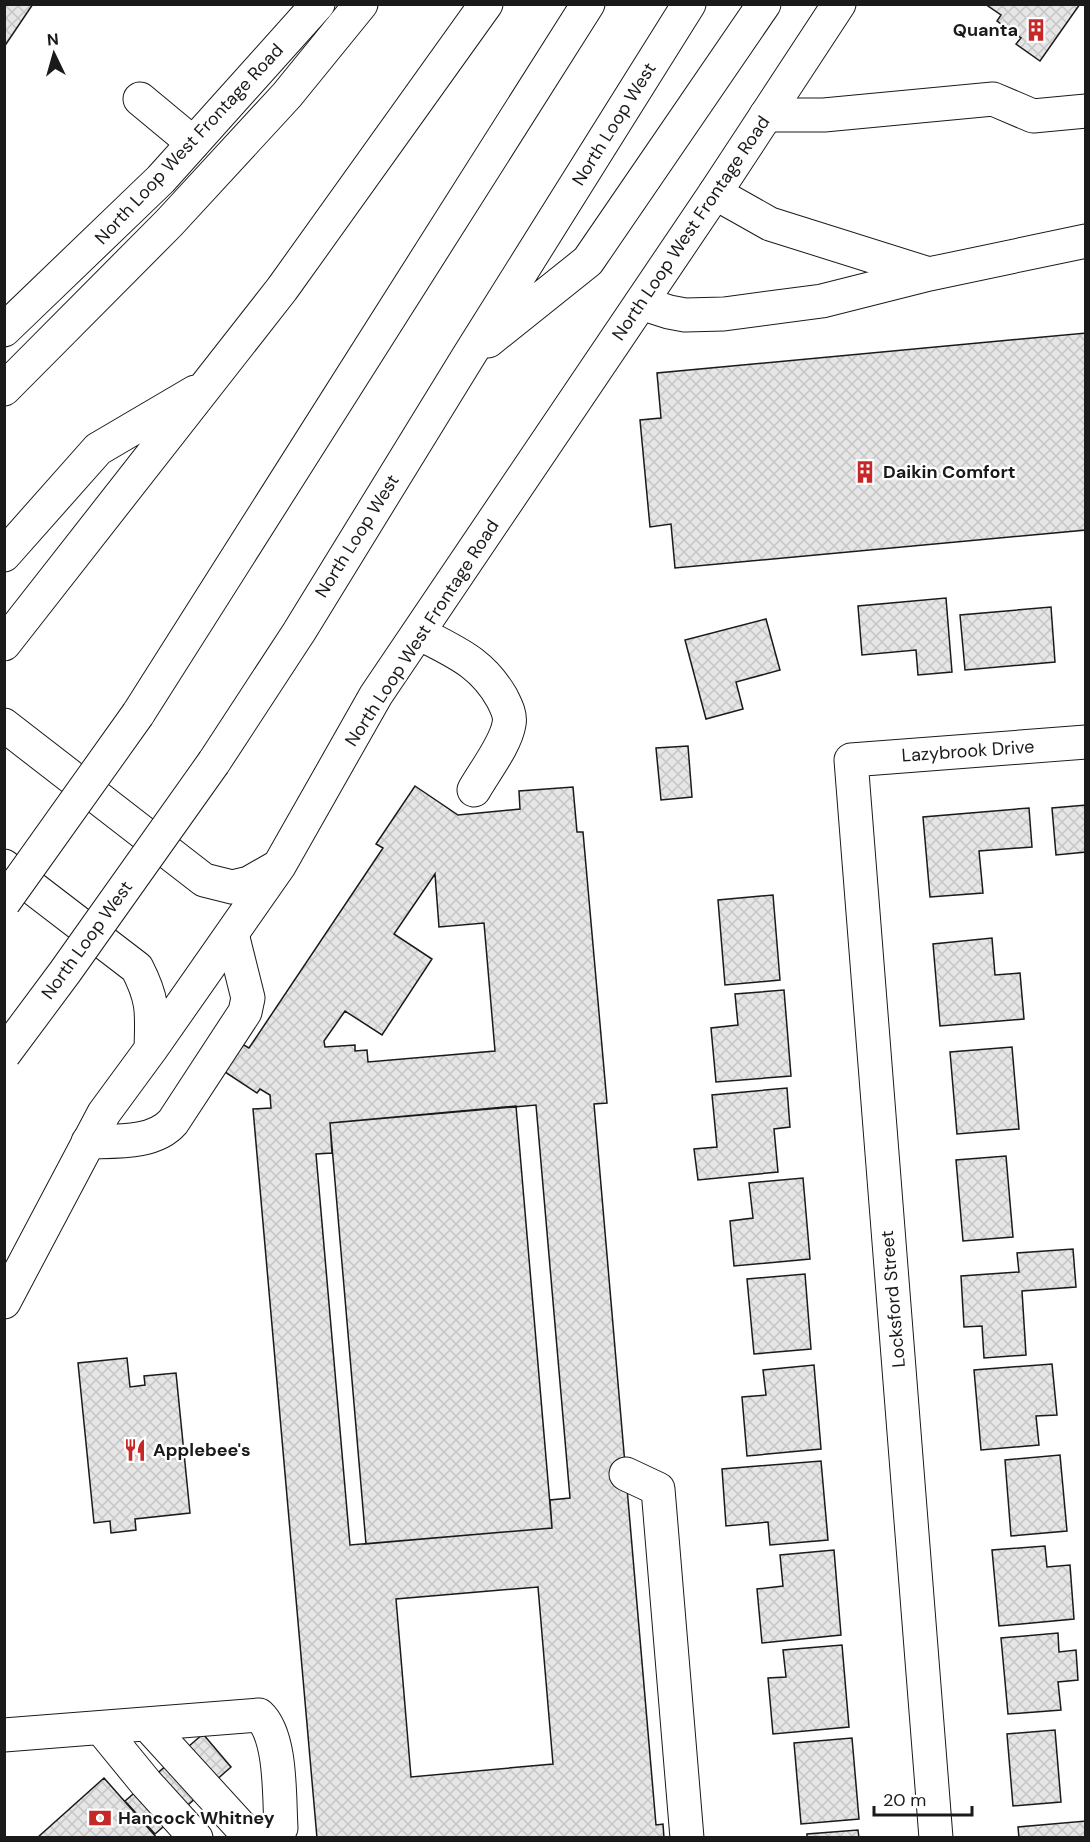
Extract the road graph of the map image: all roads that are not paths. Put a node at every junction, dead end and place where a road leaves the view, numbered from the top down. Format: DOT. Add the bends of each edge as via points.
graph roads {
  1 [pos="318,4"];
  2 [pos="361,4"];
  3 [pos="486,4"];
  4 [pos="588,4"];
  5 [pos="689,4"];
  6 [pos="764,4"];
  7 [pos="839,4"];
  8 [pos="140,99"];
  9 [pos="1086,111"];
  10 [pos="766,114"];
  11 [pos="193,143"];
  12 [pos="715,193"];
  13 [pos="1086,241"];
  14 [pos="929,274"];
  15 [pos="641,303"];
  16 [pos="4,330"];
  17 [pos="468,357"];
  18 [pos="210,383"];
  19 [pos="4,389"];
  20 [pos="8,550"];
  21 [pos="419,633"];
  22 [pos="4,644"];
  23 [pos="4,725"];
  24 [pos="1086,742"];
  25 [pos="851,760"];
  26 [pos="474,790"];
  27 [pos="4,866"];
  28 [pos="279,867"];
  29 [pos="4,902"];
  30 [pos="232,934"];
  31 [pos="151,1050"];
  32 [pos="4,1054"];
  33 [pos="88,1142"];
  34 [pos="4,1302"];
  35 [pos="626,1474"];
  36 [pos="125,1726"];
  37 [pos="4,1735"];
  38 [pos="266,1837"];
  39 [pos="173,1838"];
  40 [pos="195,1838"];
  41 [pos="223,1838"];
  42 [pos="687,1838"];
  43 [pos="936,1838"];
  1 -- 11 [label="main road, North Loop West Frontage Road"];
  2 -- 19 [label="main road" via="286,95 169,223"];
  3 -- 18 [label="main road"];
  4 -- 29 [label="main road, bridge" via="138,714"];
  5 -- 17 [label="main road, North Loop West"];
  6 -- 17 [label="main road" via="588,261"];
  7 -- 10 [label="main road, North Loop West Frontage Road"];
  8 -- 11 [label="main road"];
  9 -- 10 [label="main road" via="1033,116 993,99 824,115"];
  10 -- 12 [label="main road, North Loop West Frontage Road"];
  11 -- 16 [label="main road, North Loop West Frontage Road" via="161,179"];
  12 -- 14 [label="main road" via="770,224"];
  12 -- 15 [label="main road, North Loop West Frontage Road"];
  13 -- 14 [label="main road"];
  14 -- 15 [label="main road" via="822,302 724,314 685,315"];
  15 -- 21 [label="main road, North Loop West Frontage Road"];
  17 -- 32 [label="main road, North Loop West, bridge" via="214,762"];
  18 -- 20 [label="main road" via="98,449"];
  18 -- 22 [label="main road"];
  21 -- 26 [label="main road" via="477,665 494,684 507,708 510,723 506,737"];
  21 -- 28 [label="main road, North Loop West Frontage Road" via="376,695"];
  23 -- 28 [label="main road" via="204,879 232,887"];
  24 -- 25 [label="main road, Lazybrook Drive"];
  25 -- 43 [label="main road, Locksford Street"];
  27 -- 31 [label="main road" via="137,968 153,1010"];
  28 -- 30 [label="main road, North Loop West Frontage Road"];
  30 -- 31 [label="main road, North Loop West Frontage Road"];
  30 -- 33 [label="main road" via="248,998 245,1012 173,1122 165,1131 151,1136"];
  31 -- 33 [label="main road, North Loop West Frontage Road" via="104,1113"];
  33 -- 34 [label="main road, North Loop West Frontage Road"];
  35 -- 42 [label="main road" via="658,1489"];
  36 -- 37 [label="main road"];
  36 -- 38 [label="main road"];
  36 -- 38 [label="main road" via="259,1715 272,1732 281,1828"];
  36 -- 39 [label="main road"];
  36 -- 40 [label="main road" via="146,1783"];
  36 -- 41 [label="main road"];
}
